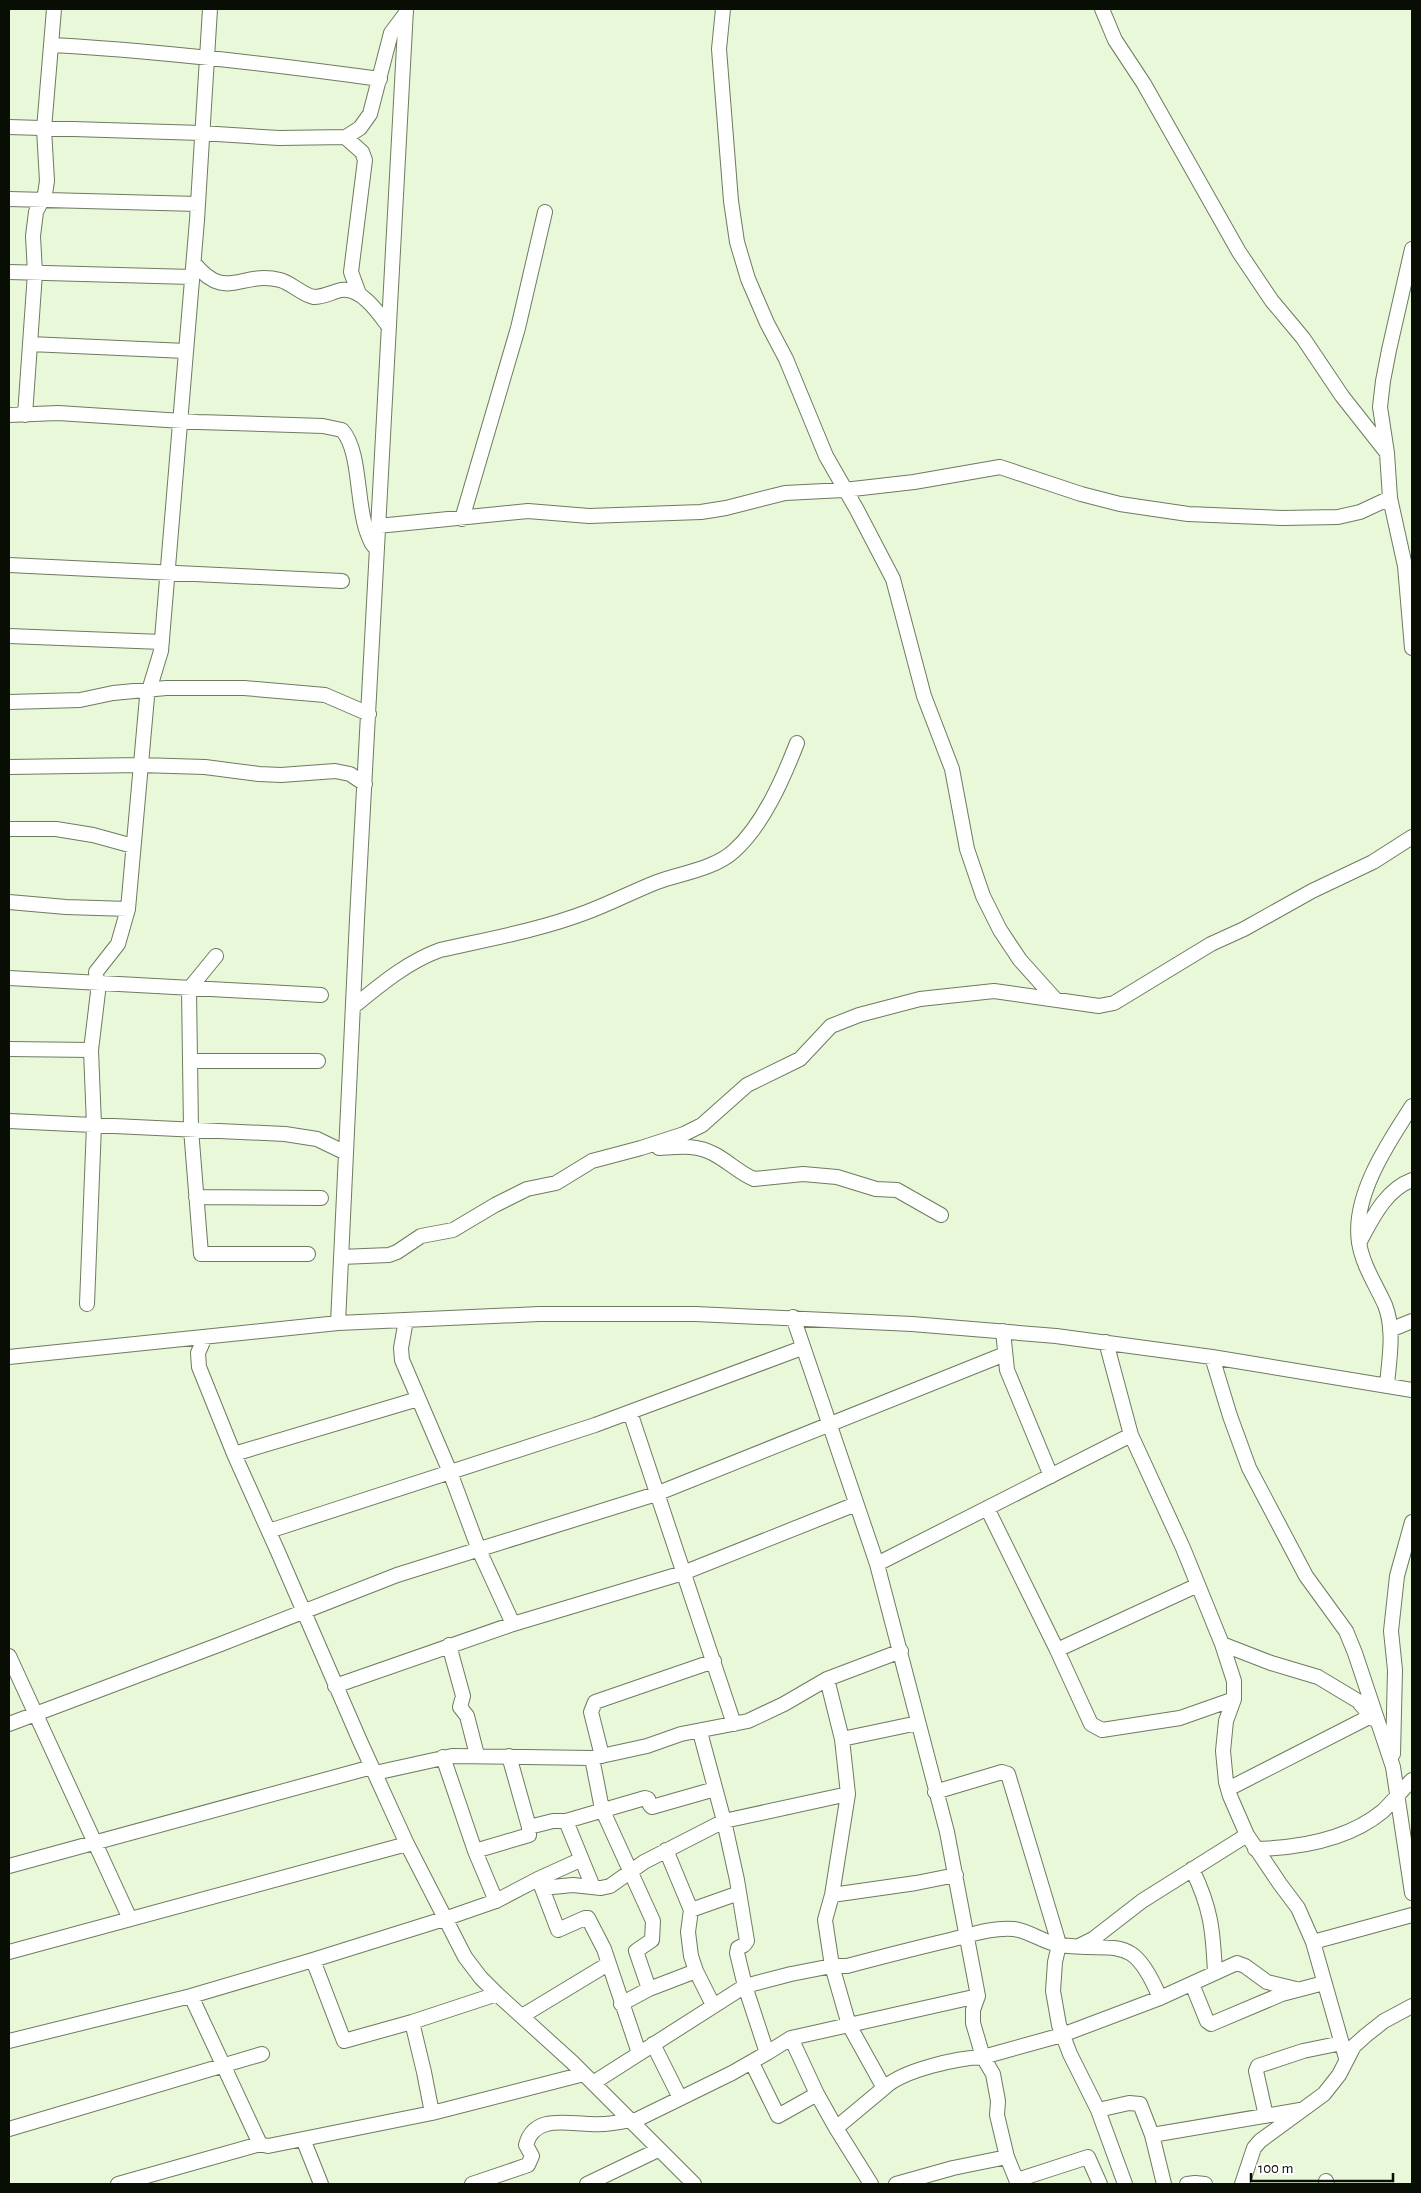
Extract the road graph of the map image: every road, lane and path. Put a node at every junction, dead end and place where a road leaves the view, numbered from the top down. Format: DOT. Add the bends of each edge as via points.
graph roads {
  1 [pos="54,9"];
  2 [pos="210,9"];
  3 [pos="723,9"];
  4 [pos="1102,9"];
  5 [pos="406,11"];
  6 [pos="52,45"];
  7 [pos="206,58"];
  8 [pos="380,79"];
  9 [pos="9,127"];
  10 [pos="44,128"];
  11 [pos="201,133"];
  12 [pos="345,137"];
  13 [pos="9,199"];
  14 [pos="41,200"];
  15 [pos="198,204"];
  16 [pos="545,212"];
  17 [pos="1412,249"];
  18 [pos="194,263"];
  19 [pos="9,272"];
  20 [pos="36,273"];
  21 [pos="192,277"];
  22 [pos="359,294"];
  23 [pos="389,327"];
  24 [pos="30,344"];
  25 [pos="186,351"];
  26 [pos="25,415"];
  27 [pos="9,416"];
  28 [pos="180,420"];
  29 [pos="1387,452"];
  30 [pos="844,490"];
  31 [pos="1390,498"];
  32 [pos="462,519"];
  33 [pos="378,526"];
  34 [pos="377,550"];
  35 [pos="9,564"];
  36 [pos="167,574"];
  37 [pos="342,581"];
  38 [pos="9,636"];
  39 [pos="162,642"];
  40 [pos="1412,648"];
  41 [pos="149,689"];
  42 [pos="9,702"];
  43 [pos="368,714"];
  44 [pos="797,744"];
  45 [pos="140,765"];
  46 [pos="9,767"];
  47 [pos="365,784"];
  48 [pos="9,829"];
  49 [pos="1412,837"];
  50 [pos="133,846"];
  51 [pos="9,902"];
  52 [pos="128,909"];
  53 [pos="216,956"];
  54 [pos="9,978"];
  55 [pos="97,983"];
  56 [pos="190,988"];
  57 [pos="321,995"];
  58 [pos="1055,1000"];
  59 [pos="353,1007"];
  60 [pos="9,1049"];
  61 [pos="91,1050"];
  62 [pos="190,1061"];
  63 [pos="318,1061"];
  64 [pos="1412,1106"];
  65 [pos="9,1121"];
  66 [pos="94,1125"];
  67 [pos="191,1129"];
  68 [pos="641,1148"];
  69 [pos="346,1153"];
  70 [pos="1412,1180"];
  71 [pos="196,1197"];
  72 [pos="321,1198"];
  73 [pos="942,1216"];
  74 [pos="1359,1243"];
  75 [pos="308,1254"];
  76 [pos="341,1257"];
  77 [pos="87,1304"];
  78 [pos="793,1317"];
  79 [pos="406,1320"];
  80 [pos="1412,1321"];
  81 [pos="338,1323"];
  82 [pos="1390,1330"];
  83 [pos="1003,1331"];
  84 [pos="205,1337"];
  85 [pos="1106,1342"];
  86 [pos="802,1348"];
  87 [pos="1005,1354"];
  88 [pos="9,1357"];
  89 [pos="1212,1358"];
  90 [pos="1387,1385"];
  91 [pos="1412,1390"];
  92 [pos="418,1399"];
  93 [pos="630,1412"];
  94 [pos="829,1424"];
  95 [pos="1131,1435"];
  96 [pos="234,1454"];
  97 [pos="450,1472"];
  98 [pos="1051,1476"];
  99 [pos="656,1494"];
  100 [pos="856,1504"];
  101 [pos="987,1508"];
  102 [pos="1412,1522"];
  103 [pos="269,1532"];
  104 [pos="479,1550"];
  105 [pos="877,1564"];
  106 [pos="683,1573"];
  107 [pos="1198,1584"];
  108 [pos="304,1611"];
  109 [pos="513,1624"];
  110 [pos="1222,1644"];
  111 [pos="450,1645"];
  112 [pos="1057,1650"];
  113 [pos="901,1651"];
  114 [pos="9,1656"];
  115 [pos="714,1661"];
  116 [pos="827,1678"];
  117 [pos="335,1686"];
  118 [pos="1234,1698"];
  119 [pos="36,1714"];
  120 [pos="1375,1720"];
  121 [pos="918,1723"];
  122 [pos="9,1724"];
  123 [pos="734,1724"];
  124 [pos="700,1732"];
  125 [pos="842,1739"];
  126 [pos="477,1755"];
  127 [pos="509,1756"];
  128 [pos="443,1757"];
  129 [pos="597,1757"];
  130 [pos="1392,1767"];
  131 [pos="374,1770"];
  132 [pos="1412,1780"];
  133 [pos="715,1789"];
  134 [pos="1228,1789"];
  135 [pos="936,1792"];
  136 [pos="848,1794"];
  137 [pos="1396,1797"];
  138 [pos="602,1809"];
  139 [pos="566,1821"];
  140 [pos="724,1821"];
  141 [pos="529,1827"];
  142 [pos="1247,1836"];
  143 [pos="95,1842"];
  144 [pos="407,1844"];
  145 [pos="1256,1849"];
  146 [pos="666,1850"];
  147 [pos="475,1851"];
  148 [pos="580,1860"];
  149 [pos="9,1866"];
  150 [pos="1192,1869"];
  151 [pos="631,1872"];
  152 [pos="956,1874"];
  153 [pos="540,1883"];
  154 [pos="593,1887"];
  155 [pos="739,1893"];
  156 [pos="1412,1893"];
  157 [pos="832,1895"];
  158 [pos="496,1901"];
  159 [pos="691,1910"];
  160 [pos="1412,1915"];
  161 [pos="447,1918"];
  162 [pos="130,1919"];
  163 [pos="967,1936"];
  164 [pos="1313,1942"];
  165 [pos="1058,1945"];
  166 [pos="1078,1946"];
  167 [pos="9,1952"];
  168 [pos="313,1960"];
  169 [pos="608,1964"];
  170 [pos="832,1966"];
  171 [pos="696,1971"];
  172 [pos="1215,1973"];
  173 [pos="1324,1983"];
  174 [pos="1192,1984"];
  175 [pos="745,1986"];
  176 [pos="649,1988"];
  177 [pos="1296,1989"];
  178 [pos="497,1994"];
  179 [pos="192,1996"];
  180 [pos="978,1996"];
  181 [pos="1160,1998"];
  182 [pos="621,2004"];
  183 [pos="713,2005"];
  184 [pos="1412,2006"];
  185 [pos="522,2016"];
  186 [pos="412,2022"];
  187 [pos="849,2025"];
  188 [pos="1062,2035"];
  189 [pos="791,2038"];
  190 [pos="9,2041"];
  191 [pos="1342,2043"];
  192 [pos="653,2044"];
  193 [pos="639,2053"];
  194 [pos="767,2053"];
  195 [pos="262,2054"];
  196 [pos="983,2057"];
  197 [pos="1346,2058"];
  198 [pos="752,2062"];
  199 [pos="224,2065"];
  200 [pos="588,2078"];
  201 [pos="884,2088"];
  202 [pos="817,2094"];
  203 [pos="680,2098"];
  204 [pos="1306,2108"];
  205 [pos="1098,2110"];
  206 [pos="432,2113"];
  207 [pos="1266,2116"];
  208 [pos="631,2121"];
  209 [pos="836,2128"];
  210 [pos="9,2129"];
  211 [pos="1152,2135"];
  212 [pos="303,2139"];
  213 [pos="260,2144"];
  214 [pos="658,2150"];
  215 [pos="1007,2157"];
  216 [pos="1017,2182"];
  217 [pos="480,2183"];
  218 [pos="118,2184"];
  219 [pos="321,2184"];
  220 [pos="587,2184"];
  221 [pos="694,2184"];
  222 [pos="871,2184"];
  223 [pos="896,2184"];
  224 [pos="1100,2184"];
  225 [pos="1125,2184"];
  226 [pos="1164,2184"];
  227 [pos="1188,2184"];
  228 [pos="1205,2184"];
  229 [pos="1242,2184"];
  1 -- 6 [label="street"];
  2 -- 7 [label="street"];
  3 -- 30 [label="street" via="719,49 737,242 748,279"];
  4 -- 29 [label="street" via="1115,40 1144,84 1239,252 1342,396"];
  5 -- 8 [label="street" via="391,33"];
  5 -- 23 [label="street"];
  6 -- 7 [label="street"];
  6 -- 10 [label="street"];
  7 -- 8 [label="street"];
  7 -- 11 [label="street"];
  8 -- 12 [label="street" via="370,114 360,128"];
  9 -- 10 [label="street"];
  10 -- 11 [label="street"];
  10 -- 14 [label="street" via="47,181"];
  11 -- 12 [label="street" via="279,138"];
  11 -- 15 [label="street"];
  12 -- 22 [label="street" via="366,160 351,272"];
  13 -- 14 [label="street"];
  14 -- 15 [label="street"];
  14 -- 20 [label="street" via="36,212 34,236"];
  15 -- 18 [label="street"];
  16 -- 32 [label="street" via="518,328"];
  17 -- 29 [label="street" via="1381,394 1381,422"];
  18 -- 21 [label="street"];
  18 -- 22 [label="street" via="205,276 219,283 272,279 310,297 346,290"];
  19 -- 20 [label="street"];
  20 -- 21 [label="street"];
  20 -- 24 [label="street"];
  21 -- 25 [label="street"];
  22 -- 23 [label="street"];
  23 -- 33 [label="street"];
  24 -- 25 [label="street"];
  24 -- 26 [label="street"];
  25 -- 28 [label="street"];
  26 -- 27 [label="street"];
  26 -- 28 [label="street" via="58,413"];
  28 -- 34 [label="street" via="323,426 342,430 353,453 364,523"];
  28 -- 36 [label="street"];
  29 -- 31 [label="street"];
  30 -- 31 [label="street" via="1000,467 1120,504 1188,514 1338,517 1360,512"];
  30 -- 32 [label="street" via="779,494 701,512 589,516 528,511"];
  30 -- 58 [label="street" via="858,510 895,586 924,696 952,769 967,849 980,888 1000,930 1020,960"];
  31 -- 40 [label="street" via="1405,566"];
  32 -- 33 [label="street"];
  33 -- 34 [label="street"];
  34 -- 43 [label="street"];
  35 -- 36 [label="street"];
  36 -- 37 [label="street"];
  36 -- 39 [label="street"];
  38 -- 39 [label="street"];
  39 -- 41 [label="street" via="158,666"];
  41 -- 42 [label="street" via="80,700"];
  41 -- 43 [label="street" via="244,688 317,694 333,697"];
  41 -- 45 [label="street"];
  43 -- 47 [label="street"];
  44 -- 59 [label="street" via="771,799 749,836 733,853 586,913 428,954 386,980"];
  45 -- 46 [label="street"];
  45 -- 47 [label="street" via="205,767 259,774 335,771 350,774"];
  45 -- 50 [label="street"];
  47 -- 59 [label="street"];
  48 -- 50 [label="street" via="56,829"];
  49 -- 58 [label="street" via="1372,862 1211,944 1114,1003 1099,1006"];
  50 -- 52 [label="street"];
  51 -- 52 [label="street"];
  52 -- 55 [label="street" via="118,944 96,972"];
  53 -- 56 [label="street"];
  54 -- 55 [label="street"];
  55 -- 56 [label="street"];
  55 -- 61 [label="street"];
  56 -- 57 [label="street"];
  56 -- 62 [label="street"];
  58 -- 68 [label="street" via="994,991 957,994 920,998 845,1020 824,1030 800,1059 747,1085 702,1125"];
  59 -- 69 [label="street"];
  60 -- 61 [label="street"];
  61 -- 66 [label="street"];
  62 -- 63 [label="street"];
  62 -- 67 [label="street"];
  64 -- 74 [label="street" via="1373,1169 1358,1225"];
  65 -- 66 [label="street"];
  66 -- 67 [label="street"];
  66 -- 77 [label="street"];
  67 -- 69 [label="street" via="285,1134 317,1139"];
  67 -- 71 [label="street"];
  68 -- 73 [label="street" via="692,1146 714,1154 754,1179 813,1174 837,1177 876,1189 897,1190"];
  68 -- 76 [label="street" via="592,1161 556,1183 527,1190 453,1230 421,1236 388,1255"];
  69 -- 76 [label="street"];
  70 -- 74 [label="street" via="1391,1193"];
  71 -- 72 [label="street"];
  71 -- 75 [label="street" via="201,1254"];
  74 -- 82 [label="street" via="1386,1307"];
  76 -- 81 [label="street"];
  78 -- 79 [label="street" via="610,1313"];
  78 -- 83 [label="street"];
  78 -- 86 [label="street"];
  79 -- 81 [label="street"];
  79 -- 92 [label="street" via="402,1360"];
  80 -- 82 [label="street"];
  81 -- 84 [label="street"];
  82 -- 90 [label="street"];
  83 -- 85 [label="street"];
  83 -- 87 [label="street"];
  84 -- 88 [label="street"];
  84 -- 96 [label="street" via="198,1353 199,1367"];
  85 -- 89 [label="street"];
  85 -- 95 [label="street"];
  86 -- 93 [label="street"];
  86 -- 94 [label="street"];
  87 -- 94 [label="street"];
  87 -- 98 [label="street" via="1007,1370"];
  89 -- 90 [label="street"];
  89 -- 120 [label="street" via="1249,1468 1306,1576 1346,1631"];
  90 -- 91 [label="street"];
  92 -- 96 [label="street"];
  92 -- 97 [label="street"];
  93 -- 97 [label="street"];
  93 -- 99 [label="street"];
  94 -- 99 [label="street"];
  94 -- 100 [label="street"];
  95 -- 98 [label="street"];
  95 -- 107 [label="street"];
  96 -- 103 [label="street"];
  97 -- 103 [label="street"];
  97 -- 104 [label="street"];
  98 -- 101 [label="street"];
  99 -- 104 [label="street"];
  99 -- 106 [label="street"];
  100 -- 105 [label="street"];
  100 -- 106 [label="street"];
  101 -- 105 [label="street"];
  101 -- 112 [label="street"];
  102 -- 130 [label="street" via="1397,1576 1390,1631 1395,1670"];
  103 -- 108 [label="street"];
  104 -- 108 [label="street" via="397,1575"];
  104 -- 109 [label="street"];
  105 -- 113 [label="street"];
  106 -- 109 [label="street"];
  106 -- 115 [label="street"];
  107 -- 110 [label="street"];
  107 -- 112 [label="street"];
  108 -- 117 [label="street"];
  108 -- 119 [label="street"];
  109 -- 111 [label="street"];
  110 -- 118 [label="street" via="1234,1681"];
  110 -- 120 [label="street" via="1318,1677 1358,1701"];
  111 -- 117 [label="street"];
  111 -- 126 [label="street" via="464,1696 460,1707 467,1716"];
  112 -- 118 [label="street" via="1091,1724 1102,1730 1180,1718"];
  113 -- 116 [label="street"];
  113 -- 121 [label="street"];
  114 -- 119 [label="street"];
  115 -- 123 [label="street"];
  115 -- 129 [label="street" via="595,1702 591,1712"];
  116 -- 123 [label="street" via="784,1704"];
  116 -- 125 [label="street"];
  117 -- 131 [label="street"];
  118 -- 134 [label="street" via="1223,1744"];
  119 -- 122 [label="street"];
  119 -- 143 [label="street"];
  120 -- 130 [label="street"];
  120 -- 134 [label="street"];
  121 -- 125 [label="street"];
  121 -- 135 [label="street"];
  123 -- 124 [label="street"];
  124 -- 129 [label="street" via="681,1734 647,1746"];
  124 -- 133 [label="street"];
  125 -- 136 [label="street"];
  126 -- 127 [label="street"];
  126 -- 128 [label="street"];
  127 -- 129 [label="street"];
  127 -- 141 [label="street"];
  128 -- 131 [label="street"];
  128 -- 147 [label="street"];
  129 -- 138 [label="street"];
  130 -- 137 [label="street"];
  131 -- 143 [label="street"];
  131 -- 144 [label="street"];
  132 -- 137 [label="street"];
  133 -- 138 [label="street" via="652,1807 645,1798"];
  133 -- 140 [label="street"];
  134 -- 142 [label="street"];
  135 -- 152 [label="street"];
  135 -- 165 [label="street" via="1007,1772"];
  136 -- 140 [label="street"];
  136 -- 157 [label="street"];
  137 -- 145 [label="street" via="1366,1822 1336,1836 1285,1849"];
  137 -- 156 [label="street"];
  138 -- 139 [label="street"];
  138 -- 151 [label="street"];
  139 -- 141 [label="street"];
  139 -- 148 [label="street"];
  140 -- 146 [label="street"];
  140 -- 155 [label="street"];
  141 -- 147 [label="street" via="528,1836"];
  142 -- 145 [label="street"];
  142 -- 150 [label="street"];
  143 -- 149 [label="street"];
  143 -- 162 [label="street"];
  144 -- 161 [label="street"];
  144 -- 162 [label="street"];
  145 -- 164 [label="street" via="1298,1908"];
  146 -- 151 [label="street"];
  146 -- 159 [label="street"];
  147 -- 158 [label="street"];
  148 -- 153 [label="street"];
  148 -- 154 [label="street"];
  150 -- 166 [label="street" via="1142,1901 1093,1939"];
  150 -- 172 [label="street" via="1208,1904"];
  151 -- 154 [label="street" via="610,1886"];
  151 -- 176 [label="street" via="654,1924 652,1940 636,1951"];
  152 -- 157 [label="street"];
  152 -- 163 [label="street"];
  153 -- 154 [label="street"];
  153 -- 158 [label="street"];
  153 -- 169 [label="street" via="557,1928 561,1930 588,1918 604,1946"];
  155 -- 159 [label="street"];
  155 -- 175 [label="street" via="746,1941 736,1949"];
  157 -- 170 [label="street" via="825,1920"];
  158 -- 161 [label="street"];
  159 -- 171 [label="street" via="689,1943"];
  160 -- 164 [label="street"];
  161 -- 168 [label="street"];
  161 -- 178 [label="street" via="465,1956"];
  162 -- 167 [label="street"];
  163 -- 165 [label="street" via="1017,1929"];
  163 -- 170 [label="street" via="847,1966"];
  163 -- 180 [label="street"];
  164 -- 173 [label="street"];
  165 -- 166 [label="street"];
  165 -- 188 [label="street" via="1053,1991"];
  166 -- 181 [label="street" via="1109,1946 1130,1952 1140,1962"];
  168 -- 179 [label="street"];
  168 -- 186 [label="street" via="344,2041"];
  169 -- 182 [label="street"];
  169 -- 185 [label="street"];
  170 -- 175 [label="street"];
  170 -- 187 [label="street"];
  171 -- 176 [label="street"];
  171 -- 183 [label="street"];
  172 -- 174 [label="street"];
  172 -- 177 [label="street" via="1232,1964 1241,1964 1267,1982"];
  173 -- 177 [label="street"];
  173 -- 191 [label="street"];
  174 -- 177 [label="street" via="1211,2024"];
  174 -- 181 [label="street"];
  175 -- 183 [label="street"];
  175 -- 194 [label="street"];
  176 -- 182 [label="street"];
  178 -- 185 [label="street"];
  178 -- 186 [label="street"];
  179 -- 190 [label="street"];
  179 -- 199 [label="street"];
  180 -- 187 [label="street"];
  180 -- 196 [label="street" via="973,2024"];
  181 -- 188 [label="street"];
  182 -- 193 [label="street"];
  183 -- 192 [label="street"];
  184 -- 197 [label="street" via="1384,2021 1354,2046"];
  185 -- 200 [label="street"];
  186 -- 206 [label="street"];
  187 -- 189 [label="street"];
  187 -- 201 [label="street"];
  188 -- 196 [label="street"];
  188 -- 205 [label="street"];
  189 -- 194 [label="street"];
  189 -- 202 [label="street"];
  191 -- 197 [label="street"];
  191 -- 207 [label="street" via="1258,2066 1256,2071"];
  192 -- 193 [label="street"];
  192 -- 203 [label="street"];
  193 -- 200 [label="street"];
  194 -- 198 [label="street"];
  195 -- 199 [label="street"];
  196 -- 201 [label="street" via="916,2071"];
  196 -- 215 [label="street" via="993,2074 998,2101 996,2115"];
  197 -- 204 [label="street" via="1339,2075 1324,2094"];
  198 -- 202 [label="street" via="778,2116"];
  198 -- 203 [label="street"];
  199 -- 210 [label="street"];
  199 -- 213 [label="street"];
  200 -- 206 [label="street"];
  200 -- 208 [label="street"];
  201 -- 209 [label="street"];
  202 -- 209 [label="street"];
  203 -- 208 [label="street"];
  204 -- 207 [label="street"];
  204 -- 229 [label="street" via="1254,2148"];
  205 -- 211 [label="street" via="1138,2102"];
  205 -- 225 [label="street"];
  206 -- 212 [label="street"];
  207 -- 211 [label="street"];
  208 -- 214 [label="street"];
  208 -- 217 [label="street" via="543,2124 531,2133 527,2141 532,2156 528,2164"];
  209 -- 222 [label="street"];
  211 -- 226 [label="street"];
  212 -- 213 [label="street" via="268,2146"];
  212 -- 219 [label="street"];
  213 -- 218 [label="street"];
  214 -- 220 [label="street"];
  214 -- 221 [label="street"];
  215 -- 216 [label="street"];
  215 -- 223 [label="street"];
  216 -- 224 [label="street" via="1088,2157"];
  227 -- 228 [label="street"];
}
